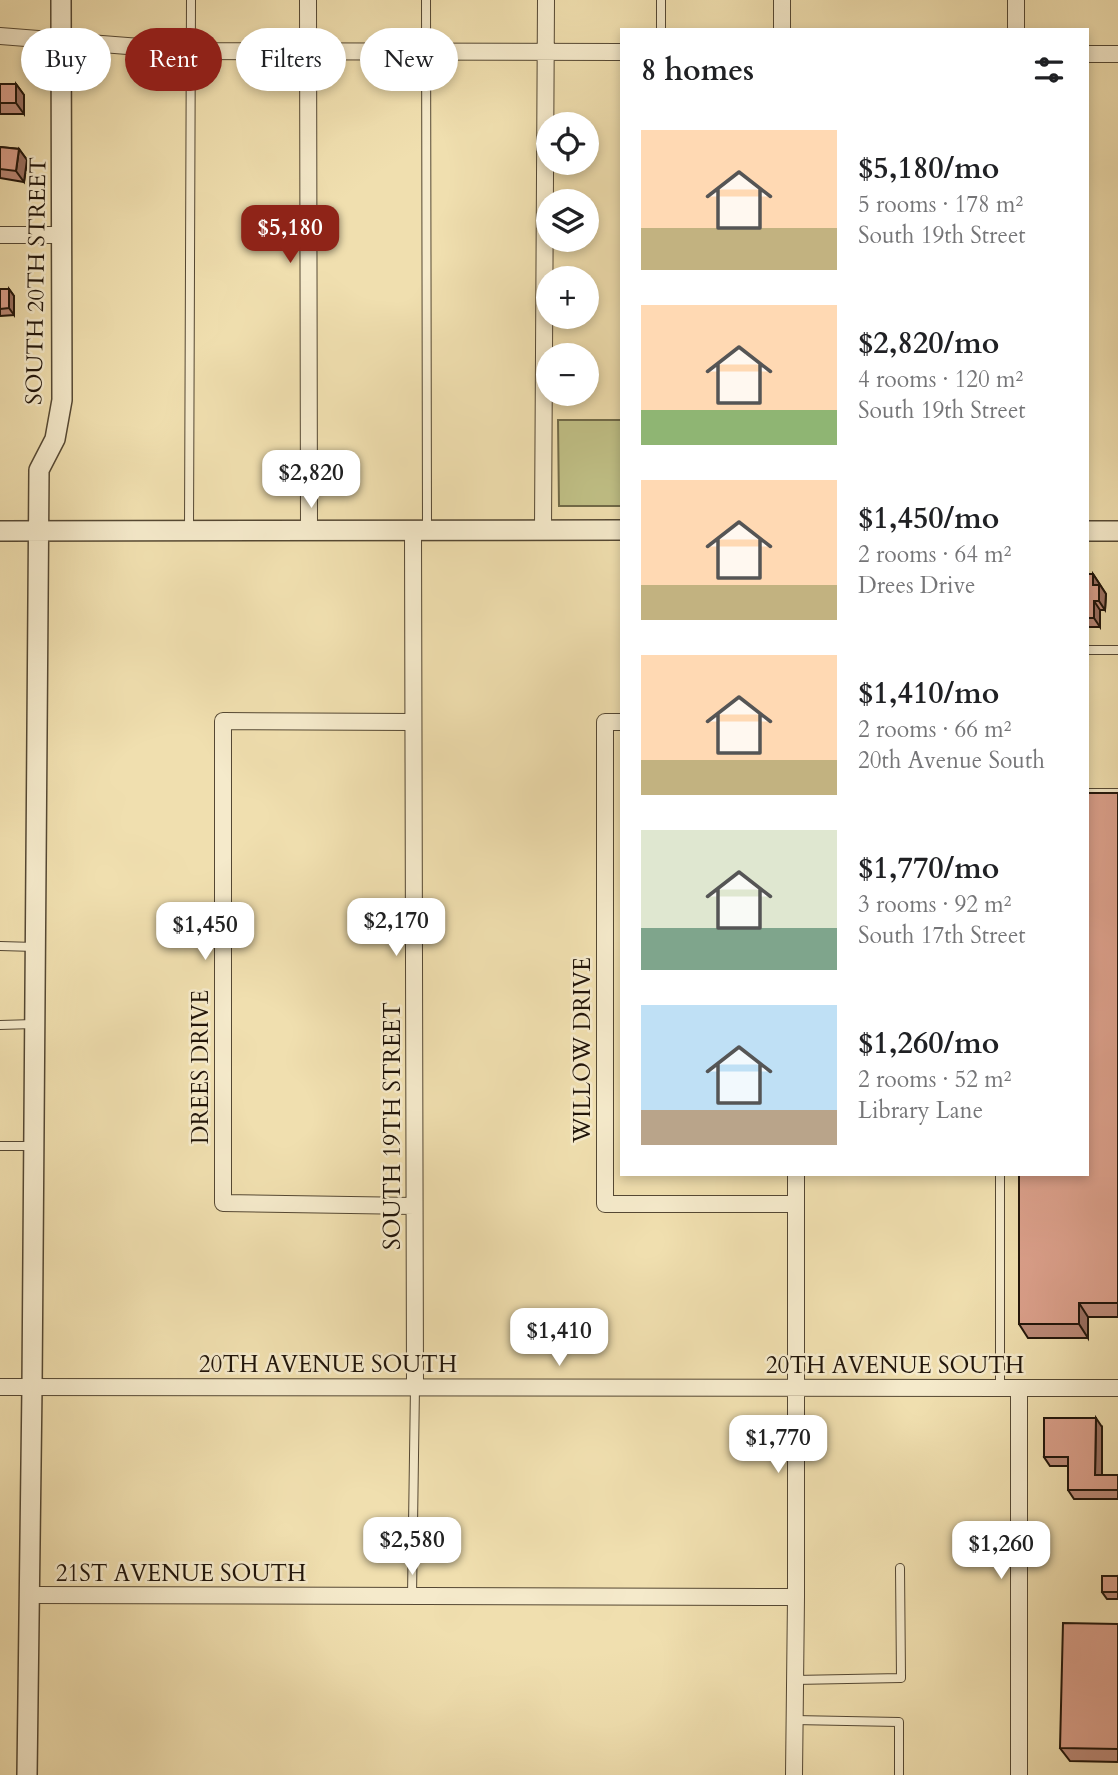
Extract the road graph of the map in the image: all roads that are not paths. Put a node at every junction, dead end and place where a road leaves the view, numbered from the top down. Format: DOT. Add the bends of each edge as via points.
graph roads {
  1 [pos="61,0"];
  2 [pos="191,0"];
  3 [pos="308,0"];
  4 [pos="426,0"];
  5 [pos="546,0"];
  6 [pos="661,0"];
  7 [pos="782,0"];
  8 [pos="1016,0"];
  9 [pos="61,28"];
  10 [pos="191,28"];
  11 [pos="308,28"];
  12 [pos="426,28"];
  13 [pos="661,28"];
  14 [pos="782,28"];
  15 [pos="1016,28"];
  16 [pos="0,36"];
  17 [pos="21,38"];
  18 [pos="458,51"];
  19 [pos="546,51"];
  20 [pos="620,52"];
  21 [pos="1089,54"];
  22 [pos="1118,54"];
  23 [pos="61,91"];
  24 [pos="191,91"];
  25 [pos="308,91"];
  26 [pos="425,91"];
  27 [pos="0,235"];
  28 [pos="62,235"];
  29 [pos="309,530"];
  30 [pos="420,530"];
  31 [pos="543,530"];
  32 [pos="620,530"];
  33 [pos="0,531"];
  34 [pos="38,531"];
  35 [pos="189,531"];
  36 [pos="1089,531"];
  37 [pos="1118,531"];
  38 [pos="1089,650"];
  39 [pos="1118,650"];
  40 [pos="414,722"];
  41 [pos="620,722"];
  42 [pos="1089,793"];
  43 [pos="1118,793"];
  44 [pos="0,946"];
  45 [pos="35,947"];
  46 [pos="34,1024"];
  47 [pos="0,1025"];
  48 [pos="0,1146"];
  49 [pos="33,1146"];
  50 [pos="796,1176"];
  51 [pos="1000,1176"];
  52 [pos="796,1204"];
  53 [pos="414,1206"];
  54 [pos="415,1386"];
  55 [pos="0,1387"];
  56 [pos="32,1387"];
  57 [pos="796,1388"];
  58 [pos="1000,1388"];
  59 [pos="1019,1388"];
  60 [pos="1118,1388"];
  61 [pos="900,1568"];
  62 [pos="29,1595"];
  63 [pos="412,1596"];
  64 [pos="796,1597"];
  65 [pos="794,1680"];
  66 [pos="794,1720"];
  67 [pos="27,1775"];
  68 [pos="794,1775"];
  69 [pos="899,1775"];
  70 [pos="1019,1775"];
  1 -- 9 [label="street, SOUTH 20TH STREET"];
  2 -- 10 [label="lane"];
  3 -- 11 [label="street"];
  4 -- 12 [label="lane"];
  5 -- 19 [label="street"];
  6 -- 13 [label="lane"];
  7 -- 14 [label="street"];
  8 -- 15 [label="street"];
  16 -- 17 [label="street"];
  18 -- 19 [label="street"];
  19 -- 20 [label="street"];
  19 -- 31 [label="street"];
  21 -- 22 [label="street"];
  23 -- 28 [label="street, SOUTH 20TH STREET"];
  24 -- 35 [label="lane"];
  25 -- 29 [label="street"];
  26 -- 30 [label="lane"];
  27 -- 28 [label="street"];
  28 -- 34 [label="street, SOUTH 20TH STREET" via="62,400 55,439 39,470"];
  29 -- 30 [label="street"];
  29 -- 35 [label="street"];
  30 -- 31 [label="street"];
  30 -- 40 [label="street, SOUTH 19TH STREET"];
  31 -- 32 [label="street"];
  33 -- 34 [label="street"];
  34 -- 35 [label="street"];
  34 -- 45 [label="street, SOUTH 20TH STREET"];
  36 -- 37 [label="street"];
  38 -- 39 [label="lane"];
  40 -- 53 [label="street, SOUTH 19TH STREET"];
  40 -- 53 [label="street, DREES DRIVE" via="222,722 223,1203"];
  41 -- 52 [label="street, WILLOW DRIVE" via="604,722 606,1204"];
  42 -- 43 [label="lane"];
  44 -- 45 [label="lane"];
  45 -- 46 [label="street, SOUTH 20TH STREET"];
  46 -- 47 [label="lane"];
  46 -- 49 [label="street, SOUTH 20TH STREET"];
  48 -- 49 [label="lane"];
  49 -- 56 [label="street, SOUTH 20TH STREET"];
  50 -- 52 [label="street"];
  51 -- 58 [label="lane"];
  52 -- 57 [label="street"];
  53 -- 54 [label="street, SOUTH 19TH STREET"];
  54 -- 56 [label="street, 20TH AVENUE SOUTH"];
  54 -- 57 [label="street, 20TH AVENUE SOUTH"];
  54 -- 63 [label="lane"];
  55 -- 56 [label="street, 20TH AVENUE SOUTH"];
  56 -- 62 [label="street, SOUTH 20TH STREET"];
  57 -- 58 [label="street, 20TH AVENUE SOUTH"];
  57 -- 64 [label="street"];
  58 -- 59 [label="street, 20TH AVENUE SOUTH"];
  59 -- 60 [label="street, 20TH AVENUE SOUTH"];
  59 -- 70 [label="street"];
  61 -- 65 [label="lane" via="901,1678"];
  62 -- 63 [label="street, 21ST AVENUE SOUTH"];
  62 -- 67 [label="street, SOUTH 20TH STREET"];
  63 -- 64 [label="street, 21ST AVENUE SOUTH"];
  64 -- 65 [label="street"];
  65 -- 66 [label="street"];
  66 -- 68 [label="street"];
  66 -- 69 [label="lane" via="899,1722"];
}
